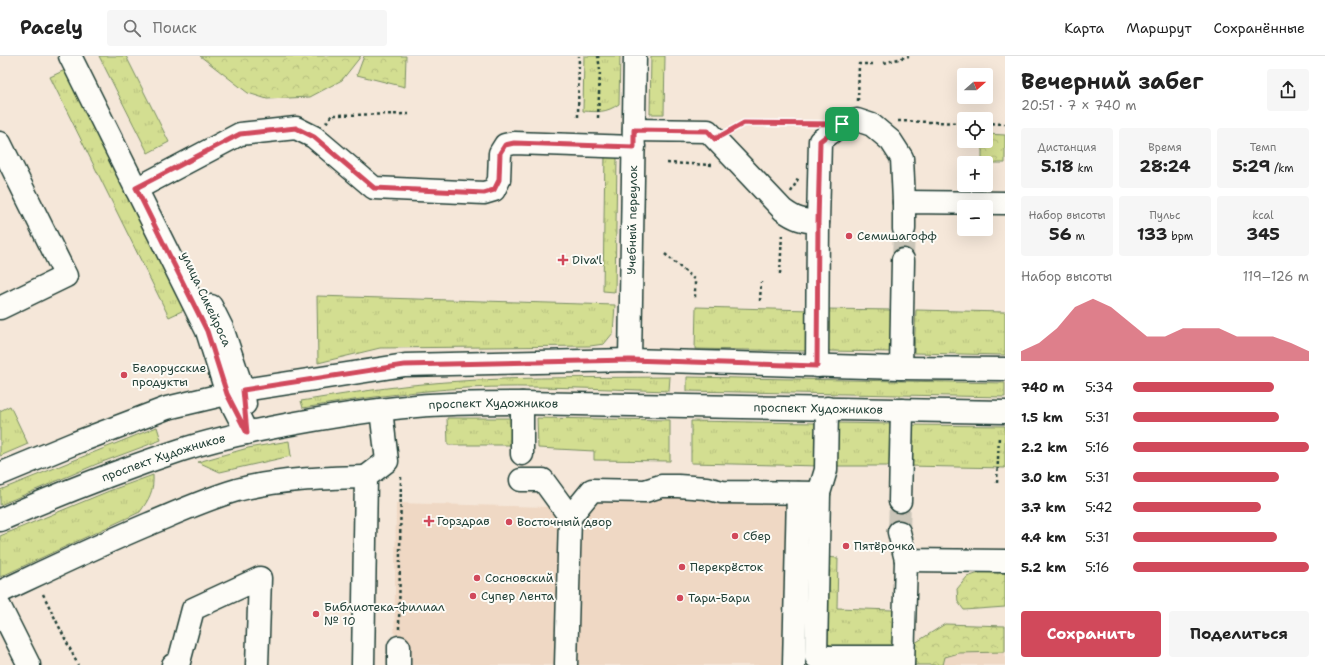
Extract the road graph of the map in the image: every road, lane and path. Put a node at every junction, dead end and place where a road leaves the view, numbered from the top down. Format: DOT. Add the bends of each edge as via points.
graph roads {
  1 [pos="70,56"];
  2 [pos="87,56"];
  3 [pos="579,56"];
  4 [pos="598,56"];
  5 [pos="635,56"];
  6 [pos="909,56"];
  7 [pos="884,63"];
  8 [pos="875,64"];
  9 [pos="410,114"];
  10 [pos="578,117"];
  11 [pos="598,118"];
  12 [pos="865,122"];
  13 [pos="957,123"];
  14 [pos="993,123"];
  15 [pos="812,124"];
  16 [pos="1005,124"];
  17 [pos="314,137"];
  18 [pos="634,138"];
  19 [pos="715,139"];
  20 [pos="0,143"];
  21 [pos="667,163"];
  22 [pos="742,166"];
  23 [pos="143,185"];
  24 [pos="904,202"];
  25 [pos="1005,203"];
  26 [pos="818,222"];
  27 [pos="904,229"];
  28 [pos="665,254"];
  29 [pos="903,260"];
  30 [pos="761,282"];
  31 [pos="695,300"];
  32 [pos="760,302"];
  33 [pos="0,308"];
  34 [pos="630,360"];
  35 [pos="817,366"];
  36 [pos="901,368"];
  37 [pos="1005,369"];
  38 [pos="235,392"];
  39 [pos="522,403"];
  40 [pos="827,408"];
  41 [pos="381,410"];
  42 [pos="902,410"];
  43 [pos="1005,412"];
  44 [pos="247,433"];
  45 [pos="999,435"];
  46 [pos="522,454"];
  47 [pos="0,474"];
  48 [pos="366,477"];
  49 [pos="400,477"];
  50 [pos="521,480"];
  51 [pos="997,483"];
  52 [pos="809,493"];
  53 [pos="900,501"];
  54 [pos="570,517"];
  55 [pos="0,520"];
  56 [pos="899,532"];
  57 [pos="906,560"];
  58 [pos="1005,561"];
  59 [pos="34,576"];
  60 [pos="0,592"];
  61 [pos="0,607"];
  62 [pos="399,656"];
  63 [pos="903,661"];
  64 [pos="29,665"];
  65 [pos="78,665"];
  66 [pos="173,665"];
  67 [pos="257,665"];
  68 [pos="363,665"];
  69 [pos="566,665"];
  70 [pos="794,665"];
  1 -- 23 [label="street, улица Сикейроса"];
  2 -- 23 [label="street, улица Сикейроса"];
  3 -- 10 [label="path"];
  4 -- 11 [label="path"];
  5 -- 18 [label="street, Учебный переулок"];
  6 -- 7 [label="path"];
  8 -- 12 [label="path" via="859,64"];
  9 -- 17 [label="path" via="332,115"];
  12 -- 13 [label="path"];
  12 -- 24 [label="street" via="891,141 902,158"];
  12 -- 26 [label="street" via="842,124 820,141"];
  14 -- 16 [label="path"];
  15 -- 19 [label="path" via="744,123"];
  17 -- 18 [label="street" via="374,188 484,193 494,190 499,180 500,153 505,145"];
  17 -- 23 [label="street" via="296,128 240,134"];
  18 -- 19 [label="street" via="708,131"];
  18 -- 34 [label="street, Учебный переулок"];
  19 -- 22 [label="street"];
  20 -- 33 [label="street" via="66,276"];
  21 -- 22 [label="path"];
  22 -- 26 [label="street" via="791,216"];
  23 -- 38 [label="street, улица Сикейроса"];
  24 -- 25 [label="street"];
  24 -- 27 [label="street"];
  26 -- 35 [label="street"];
  28 -- 31 [label="path" via="695,280"];
  29 -- 36 [label="street"];
  30 -- 32 [label="path"];
  34 -- 35 [label="street"];
  34 -- 38 [label="street" via="404,365"];
  35 -- 36 [label="street"];
  36 -- 37 [label="street"];
  38 -- 44 [label="street, улица Сикейроса"];
  38 -- 47 [label="street" via="167,408"];
  39 -- 40 [label="street, проспект Художников"];
  39 -- 41 [label="street, проспект Художников"];
  39 -- 46 [label="street"];
  40 -- 42 [label="street, проспект Художников"];
  40 -- 52 [label="street" via="826,470"];
  41 -- 44 [label="street, проспект Художников"];
  41 -- 48 [label="street" via="387,461"];
  42 -- 43 [label="street, проспект Художников"];
  42 -- 53 [label="street"];
  44 -- 55 [label="street, проспект Художников" via="182,450 104,477"];
  45 -- 51 [label="path"];
  48 -- 59 [label="street" via="304,479 238,490 194,505 118,537"];
  48 -- 68 [label="street"];
  49 -- 62 [label="path"];
  50 -- 54 [label="street" via="543,480"];
  52 -- 54 [label="street" via="722,492 678,486 661,486 645,490 592,490"];
  52 -- 63 [label="street" via="816,657"];
  52 -- 70 [label="street"];
  54 -- 69 [label="street"];
  56 -- 57 [label="street"];
  57 -- 58 [label="street"];
  57 -- 63 [label="street"];
  59 -- 60 [label="street"];
  59 -- 65 [label="path"];
  61 -- 64 [label="street"];
  66 -- 67 [label="street" via="179,662 193,609 260,578"];
}
